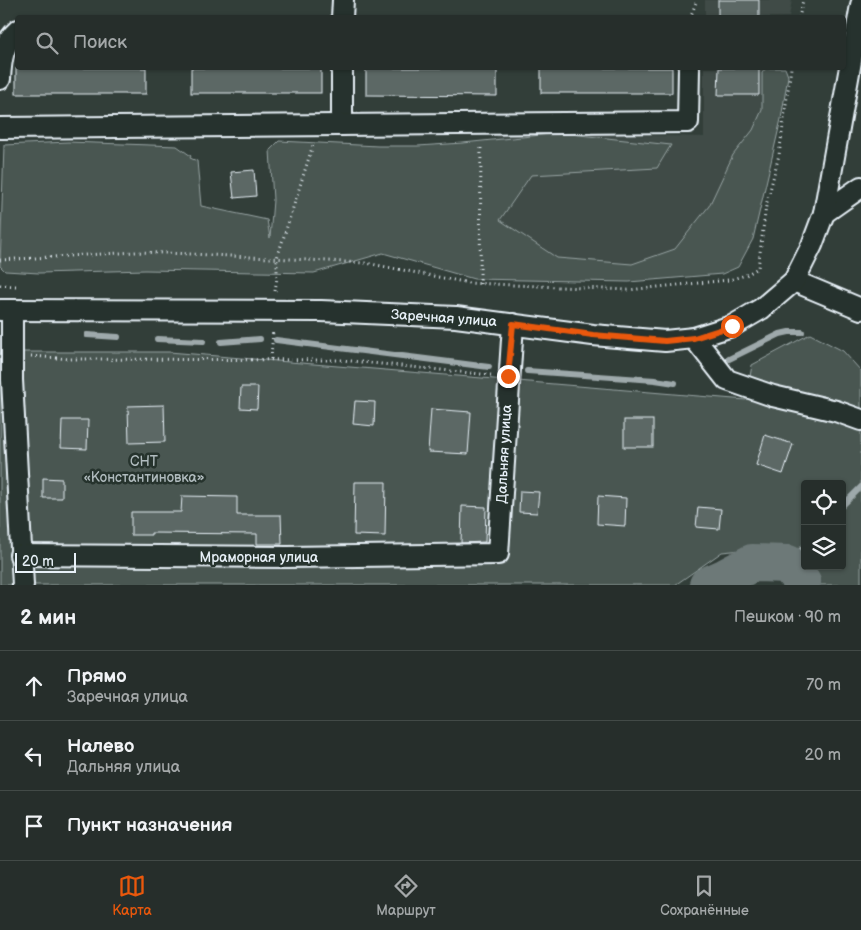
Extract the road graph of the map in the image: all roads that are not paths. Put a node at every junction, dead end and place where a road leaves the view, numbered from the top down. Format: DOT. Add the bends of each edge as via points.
graph roads {
  1 [pos="342,0"];
  2 [pos="861,5"];
  3 [pos="342,15"];
  4 [pos="15,32"];
  5 [pos="342,70"];
  6 [pos="689,70"];
  7 [pos="0,79"];
  8 [pos="342,125"];
  9 [pos="0,128"];
  10 [pos="861,186"];
  11 [pos="824,213"];
  12 [pos="794,281"];
  13 [pos="861,309"];
  14 [pos="6,310"];
  15 [pos="513,324"];
  16 [pos="694,338"];
  17 [pos="861,420"];
  18 [pos="498,554"];
  19 [pos="20,556"];
  20 [pos="23,585"];
  1 -- 3 [label="street"];
  2 -- 11 [label="street, Заречная улица"];
  4 -- 7 [label="street" via="1,55"];
  5 -- 8 [label="street"];
  6 -- 8 [label="street" via="688,122"];
  8 -- 9 [label="street"];
  10 -- 11 [label="street"];
  11 -- 12 [label="street, Заречная улица"];
  12 -- 13 [label="street"];
  12 -- 16 [label="street, Заречная улица" via="761,309 732,326"];
  14 -- 15 [label="street, Заречная улица" via="302,311 456,317"];
  14 -- 19 [label="street" via="13,356"];
  15 -- 16 [label="street, Заречная улица" via="665,341"];
  15 -- 18 [label="street, Дальняя улица"];
  16 -- 17 [label="street" via="727,380"];
  18 -- 19 [label="street, Мраморная улица"];
  19 -- 20 [label="street"];
}
